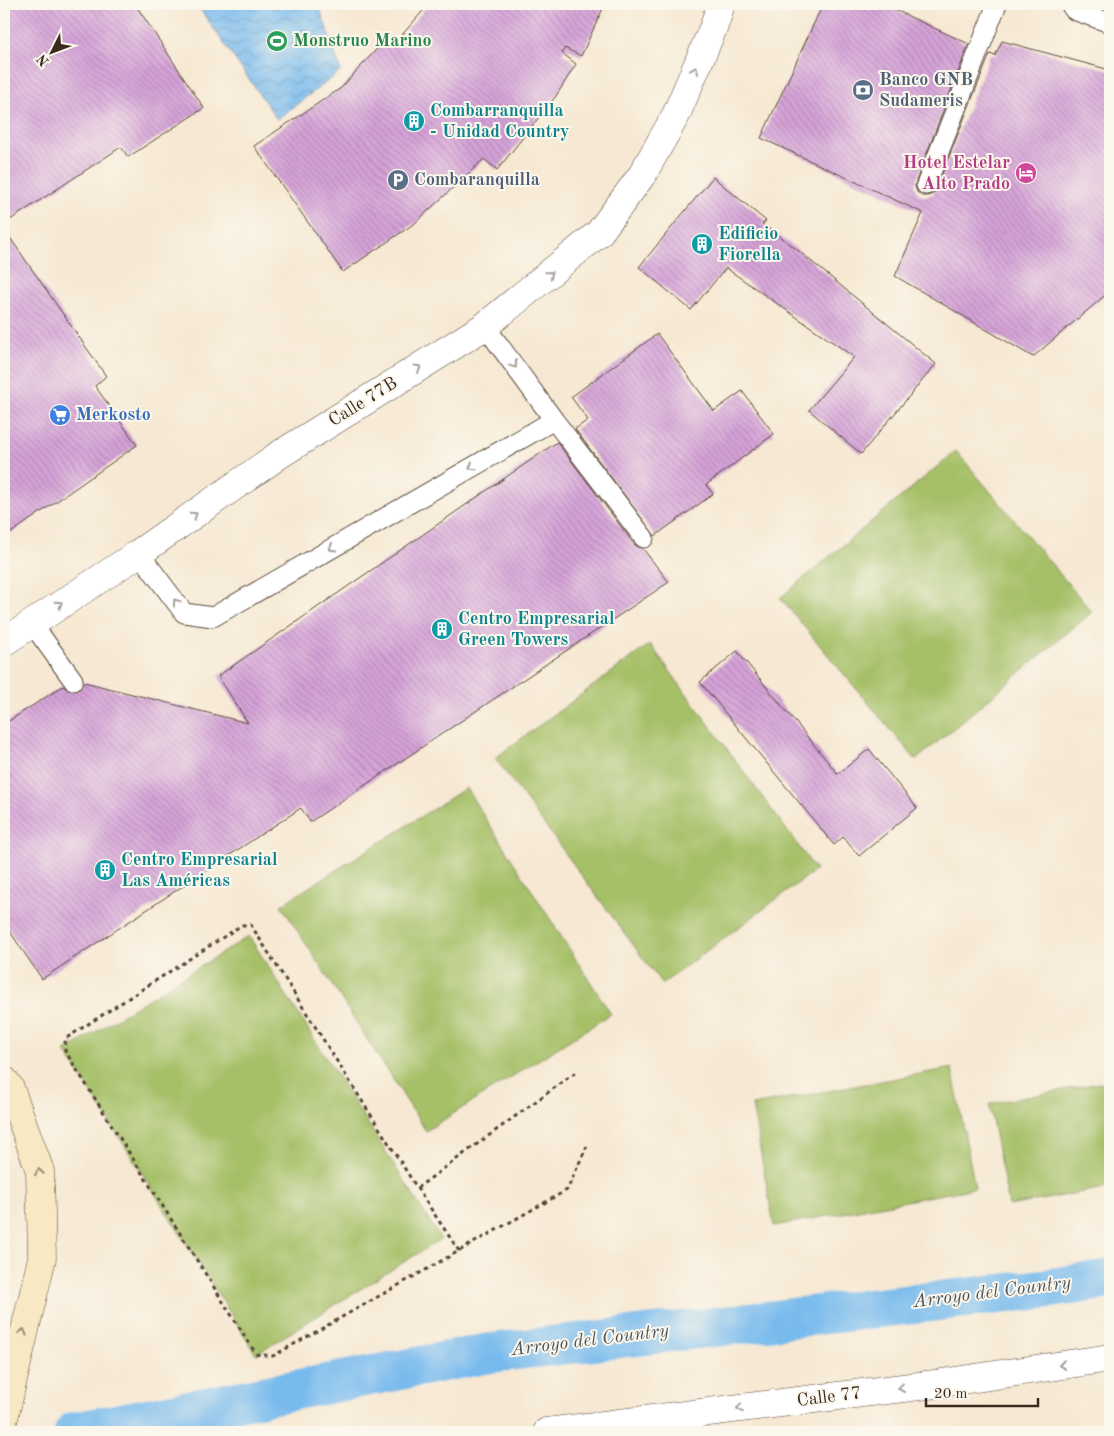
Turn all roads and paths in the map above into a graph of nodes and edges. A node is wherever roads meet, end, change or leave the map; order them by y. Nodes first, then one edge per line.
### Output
1 (721, 4) edge
2 (997, 4) edge
3 (1070, 4) edge
4 (1110, 23) edge
5 (926, 185) dead end
6 (485, 326) junction
7 (554, 420) junction
8 (644, 538) dead end
9 (138, 553) junction
10 (31, 622) junction
11 (4, 642) edge
12 (73, 680) dead end
13 (576, 1072) dead end
14 (4, 1080) edge
15 (587, 1146) dead end
16 (417, 1188) junction
17 (459, 1251) junction
18 (1110, 1358) edge
19 (6, 1407) edge
20 (548, 1432) edge

6 -> 1 street, Calle 77B
2 - 5 lane
3 - 4 lane
6 -> 7 lane
9 -> 6 street, Calle 77B
7 - 8 lane
7 -> 9 lane
10 -> 9 street, Calle 77B
10 - 11 street, Calle 77B
10 - 12 lane
13 - 16 path
19 -> 14 street
15 - 17 path
16 - 17 path
16 - 17 path
18 -> 20 street, Calle 77

